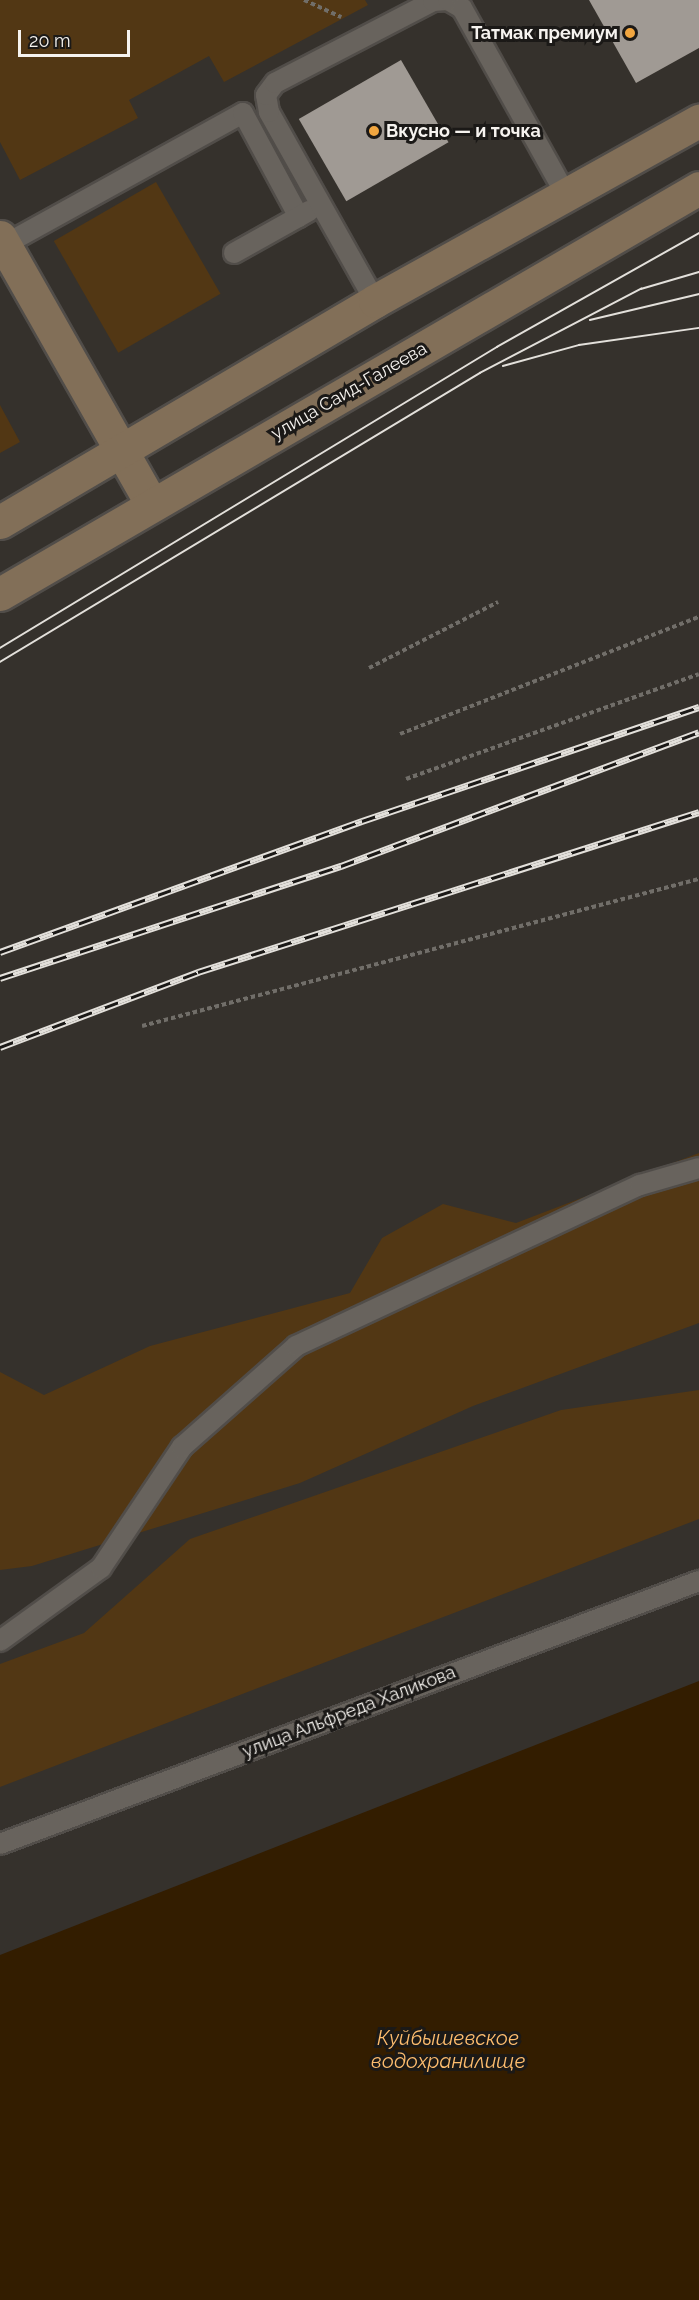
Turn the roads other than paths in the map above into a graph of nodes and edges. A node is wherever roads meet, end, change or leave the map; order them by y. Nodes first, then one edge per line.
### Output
1 (699, 121) edge
2 (699, 188) edge
3 (566, 195) junction
4 (322, 204) junction
5 (300, 217) junction
6 (2, 241) edge
7 (234, 253) dead end
8 (375, 301) junction
9 (121, 453) junction
10 (152, 505) junction
11 (0, 522) edge
12 (0, 594) edge
13 (699, 1168) edge
14 (699, 1581) edge
15 (0, 1641) edge
16 (0, 1844) edge

1 - 3 main road
2 - 10 main road, улица Саид-Галеева
3 - 4 lane
3 - 8 main road
4 - 5 lane
4 - 8 lane
5 - 6 lane
5 - 7 lane
6 - 9 main road
8 - 9 main road
9 - 10 main road
9 - 11 main road
10 - 12 main road, улица Саид-Галеева
13 - 15 lane
14 - 16 lane, улица Альфреда Халикова

